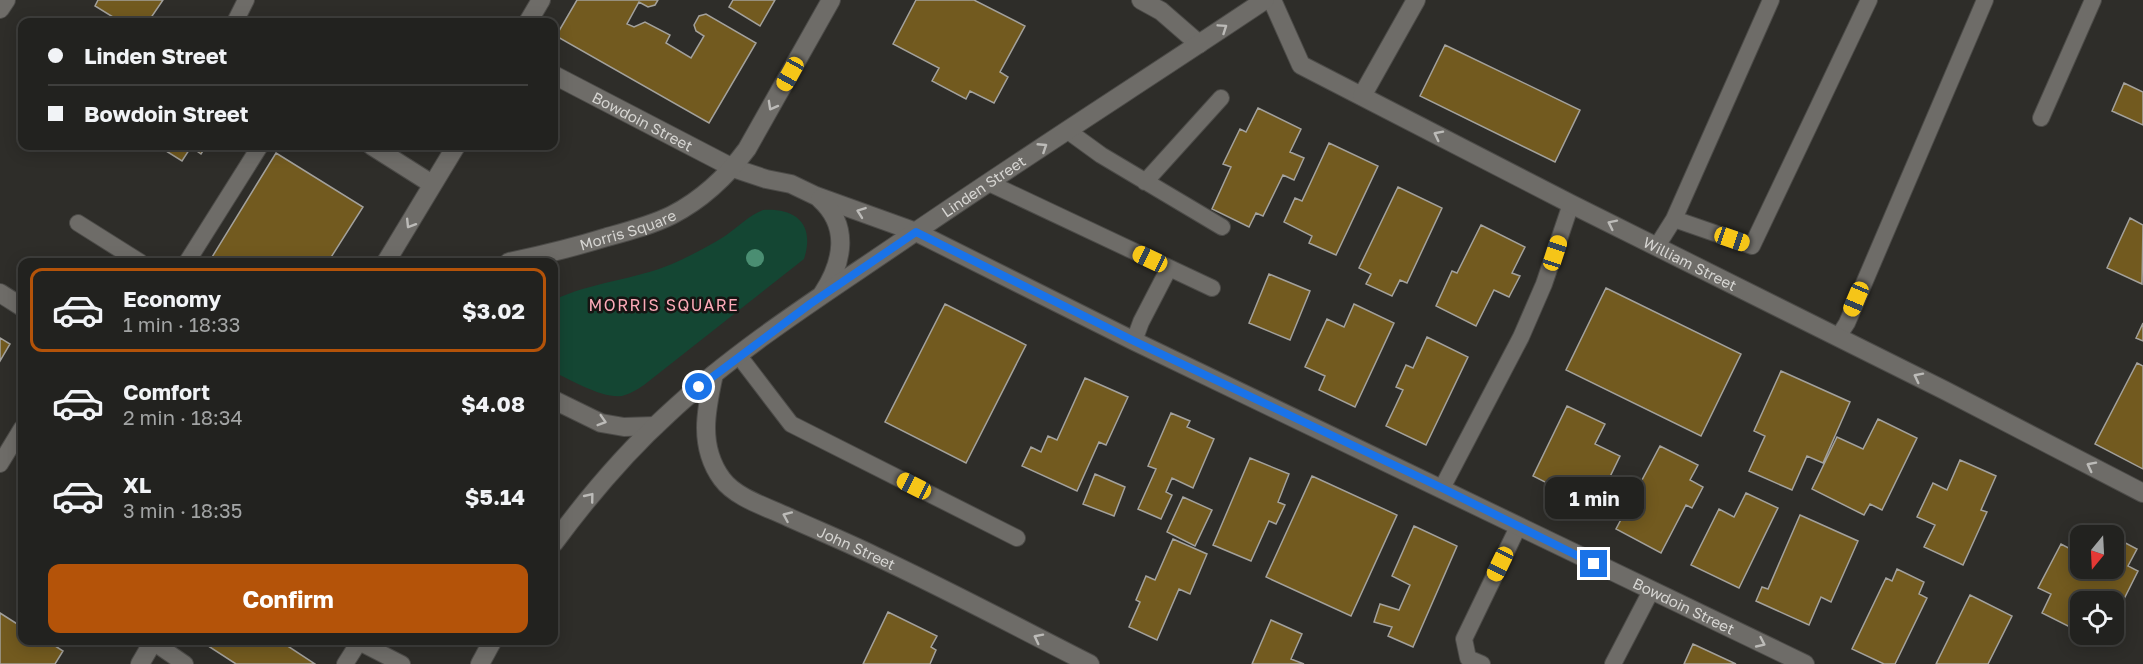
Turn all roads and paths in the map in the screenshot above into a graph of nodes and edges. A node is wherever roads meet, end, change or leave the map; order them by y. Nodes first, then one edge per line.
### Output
1 (6, 0) edge
2 (246, 0) edge
3 (541, 0) edge
4 (831, 0) edge
5 (1141, 0) edge
6 (1264, 0) edge
7 (1272, 0) edge
8 (1416, 0) edge
9 (1771, 0) edge
10 (1869, 0) edge
11 (1985, 0) edge
12 (2093, 0) edge
13 (0, 9) edge
14 (237, 18) edge
15 (530, 18) edge
16 (1199, 44) junction
17 (558, 77) edge
18 (1362, 96) junction
19 (1221, 98) dead end
20 (2041, 118) dead end
21 (1068, 130) junction
22 (257, 150) edge
23 (378, 150) edge
24 (453, 150) edge
25 (733, 168) junction
26 (766, 179) junction
27 (1145, 182) junction
28 (989, 183) junction
29 (432, 184) junction
30 (706, 193) junction
31 (816, 196) junction
32 (1571, 204) junction
33 (1674, 219) junction
34 (78, 223) dead end
35 (1222, 228) dead end
36 (916, 232) junction
37 (1658, 246) junction
38 (134, 258) edge
39 (190, 258) edge
40 (388, 258) edge
41 (543, 258) edge
42 (1169, 268) junction
43 (1212, 288) dead end
44 (0, 293) edge
45 (821, 297) junction
46 (18, 304) edge
47 (1838, 337) junction
48 (1134, 341) junction
49 (739, 356) junction
50 (714, 374) junction
51 (558, 402) edge
52 (655, 426) junction
53 (18, 435) edge
54 (0, 464) edge
55 (1442, 488) junction
56 (2143, 493) edge
57 (1518, 527) junction
58 (558, 538) edge
59 (1017, 538) dead end
60 (1651, 591) junction
61 (152, 645) edge
62 (159, 645) edge
63 (355, 645) edge
64 (365, 645) edge
65 (491, 645) edge
66 (140, 664) edge
67 (185, 664) edge
68 (345, 664) edge
69 (402, 664) edge
70 (480, 664) edge
71 (1090, 664) edge
72 (1482, 664) edge
73 (1613, 664) edge
74 (1805, 664) edge

1 - 13 street
2 - 14 lane
3 - 15 street
4 -> 25 street, Morris Square
5 - 16 street
16 -> 6 street, Linden Street
7 - 18 street, William Street
8 - 18 street
9 - 33 lane
10 - 33 lane
11 - 47 lane
12 - 20 lane
16 - 21 street, Linden Street
17 - 25 street, Bowdoin Street
32 -> 18 street, William Street
19 - 27 lane
21 - 27 lane
28 -> 21 street, Linden Street
22 - 39 lane
23 - 29 street
24 - 29 street
25 - 26 street, Bowdoin Street
25 - 30 street, Morris Square
26 - 30 street
26 - 31 street, Bowdoin Street
27 - 35 lane
28 - 36 street, Linden Street
28 - 42 lane
29 -> 40 street
30 - 41 street, Morris Square
36 -> 31 street, Bowdoin Street
31 - 45 street
37 -> 32 street, William Street
32 - 55 lane
33 - 37 lane
34 - 38 lane
36 - 45 street, Linden Street
36 - 48 street, Bowdoin Street
37 - 47 street, William Street
42 - 43 lane
42 - 48 lane
44 - 46 street
45 - 49 street, Linden Street
56 -> 47 street, William Street
48 - 55 street, Bowdoin Street
49 - 50 street, Linden Street
49 - 59 lane
50 - 52 street, Linden Street
71 -> 50 street, John Street
51 -> 52 street
58 -> 52 street, Linden Street
53 - 54 lane
55 - 57 street, Bowdoin Street
57 - 60 street, Bowdoin Street
57 - 72 lane
60 - 73 lane
60 -> 74 street, Bowdoin Street
61 - 66 street
62 - 67 lane
63 - 68 lane
64 - 69 lane
65 - 70 street

